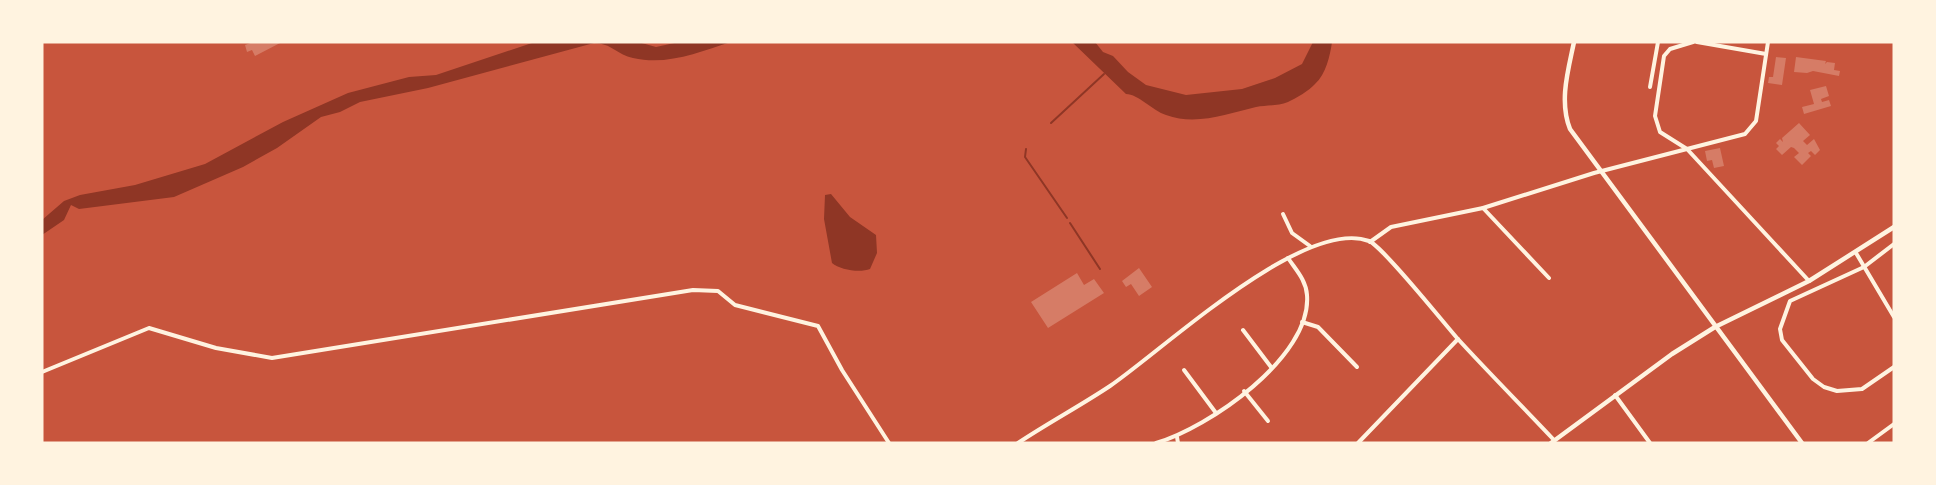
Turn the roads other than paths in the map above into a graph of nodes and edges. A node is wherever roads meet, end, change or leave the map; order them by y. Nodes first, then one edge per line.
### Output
1 (1574, 42) edge
2 (1658, 42) edge
3 (1695, 42) edge
4 (1768, 42) edge
5 (1766, 54) junction
6 (1650, 87) dead end
7 (1687, 149) junction
8 (1601, 172) junction
9 (1483, 208) junction
10 (1283, 214) dead end
11 (1894, 227) edge
12 (1370, 242) junction
13 (1894, 244) edge
14 (1310, 246) junction
15 (1856, 254) junction
16 (1288, 258) junction
17 (1864, 267) junction
18 (1549, 278) dead end
19 (1809, 281) junction
20 (1894, 317) edge
21 (1302, 322) junction
22 (1715, 327) junction
23 (1244, 330) dead end
24 (1458, 339) junction
25 (1894, 366) edge
26 (1357, 367) dead end
27 (1271, 368) junction
28 (1184, 370) dead end
29 (42, 372) edge
30 (1244, 392) junction
31 (1615, 395) junction
32 (1216, 413) junction
33 (1268, 422) dead end
34 (1894, 424) edge
35 (1177, 437) junction
36 (1552, 441) edge
37 (889, 443) edge
38 (1018, 443) edge
39 (1156, 443) edge
40 (1178, 443) edge
41 (1358, 443) edge
42 (1650, 443) edge
43 (1802, 443) edge
44 (1868, 443) edge

1 - 8 street
2 - 6 street
3 - 5 street
3 - 7 street
4 - 5 street
5 - 7 street
7 - 8 street
7 - 19 street
8 - 9 street
8 - 22 street
9 - 12 street
9 - 18 street
10 - 14 street
11 - 15 street
12 - 14 street
12 - 24 street
13 - 17 street
14 - 16 street
15 - 17 street
15 - 19 street
16 - 21 street
16 - 38 street
17 - 20 street
17 - 25 street
19 - 22 street
21 - 26 street
21 - 27 street
22 - 31 street
22 - 43 street
23 - 27 street
24 - 36 street
24 - 41 street
27 - 30 street
28 - 32 street
29 - 37 street
30 - 32 street
30 - 33 street
31 - 36 street
31 - 42 street
32 - 35 street
34 - 44 street
35 - 39 street
35 - 40 street

